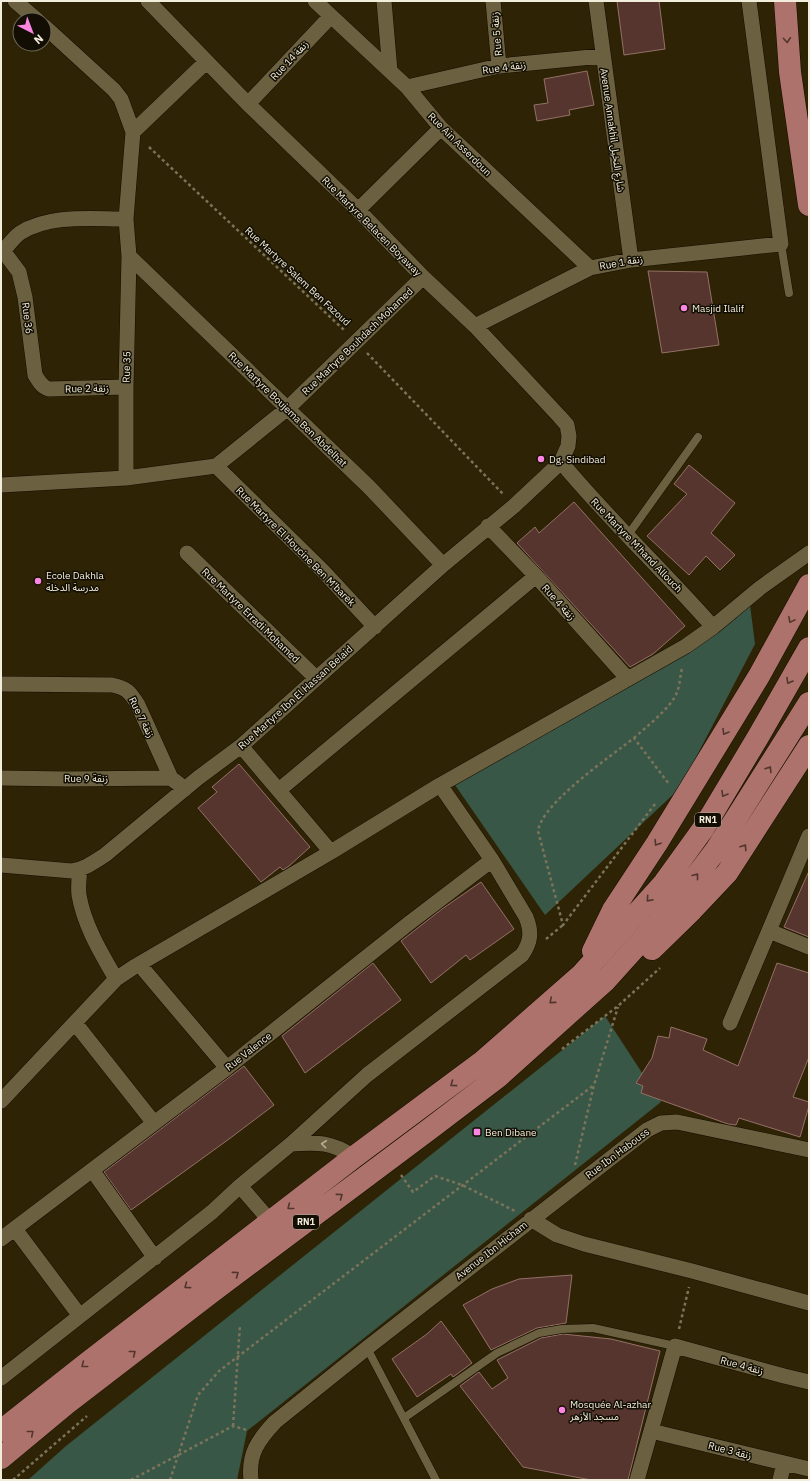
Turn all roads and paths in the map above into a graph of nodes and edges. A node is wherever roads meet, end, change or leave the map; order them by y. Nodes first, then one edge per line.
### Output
1 (16, 1) edge
2 (148, 1) edge
3 (315, 1) edge
4 (384, 1) edge
5 (486, 1) edge
6 (494, 1) edge
7 (596, 1) edge
8 (749, 1) edge
9 (785, 1) edge
10 (28, 12) edge
11 (331, 16) junction
12 (52, 33) edge
13 (602, 56) junction
14 (206, 62) junction
15 (499, 66) junction
16 (390, 71) junction
17 (408, 88) junction
18 (248, 104) junction
19 (441, 128) junction
20 (133, 132) junction
21 (809, 205) edge
22 (358, 210) junction
23 (126, 219) junction
24 (781, 244) junction
25 (2, 251) edge
26 (129, 256) junction
27 (631, 260) junction
28 (590, 268) junction
29 (423, 277) junction
30 (789, 293) dead end
31 (475, 326) junction
32 (357, 342) junction
33 (126, 387) junction
34 (49, 388) joint
35 (288, 408) junction
36 (698, 437) dead end
37 (562, 462) junction
38 (216, 466) junction
39 (126, 478) junction
40 (1, 485) edge
41 (514, 506) junction
42 (488, 526) junction
43 (628, 535) junction
44 (187, 552) dead end
45 (809, 553) edge
46 (443, 565) junction
47 (536, 576) junction
48 (809, 585) edge
49 (375, 627) junction
50 (713, 627) junction
51 (686, 646) junction
52 (809, 648) edge
53 (316, 678) junction
54 (628, 679) junction
55 (1, 684) edge
56 (809, 703) edge
57 (634, 738) junction
58 (241, 746) junction
59 (809, 746) edge
60 (1, 778) edge
61 (171, 778) junction
62 (674, 778) dead end
63 (670, 784) junction
64 (440, 785) junction
65 (186, 789) junction
66 (278, 790) junction
67 (665, 791) dead end
68 (656, 803) dead end
69 (809, 836) edge
70 (331, 852) junction
71 (492, 860) junction
72 (1, 865) edge
73 (80, 870) junction
74 (769, 931) junction
75 (809, 947) edge
76 (139, 964) junction
77 (581, 975) junction
78 (116, 979) junction
79 (606, 980) junction
80 (618, 1006) dead end
81 (75, 1023) junction
82 (730, 1023) dead end
83 (227, 1068) junction
84 (594, 1085) junction
85 (1, 1101) edge
86 (154, 1123) junction
87 (291, 1144) junction
88 (809, 1150) edge
89 (354, 1157) junction
90 (92, 1170) junction
91 (399, 1173) dead end
92 (462, 1185) junction
93 (240, 1186) junction
94 (569, 1190) junction
95 (531, 1219) junction
96 (271, 1222) junction
97 (14, 1229) junction
98 (1, 1239) edge
99 (155, 1258) junction
100 (692, 1271) junction
101 (809, 1303) edge
102 (80, 1316) junction
103 (240, 1325) dead end
104 (675, 1346) junction
105 (367, 1348) junction
106 (238, 1356) junction
107 (1, 1378) edge
108 (809, 1382) edge
109 (404, 1418) junction
110 (234, 1426) junction
111 (1, 1431) edge
112 (650, 1431) junction
113 (262, 1436) junction
114 (178, 1456) junction
115 (1, 1458) edge
116 (784, 1464) junction
117 (809, 1469) edge
118 (131, 1480) edge
119 (170, 1480) edge
120 (251, 1480) edge
121 (436, 1480) edge
122 (637, 1480) edge
123 (780, 1480) edge

1 - 10 street
2 - 14 street, Rue Martyre Belacen Boyaway
3 - 11 street, Rue Ain Asserdoun
4 - 16 street
5 - 6 street
6 - 15 street, Rue 5 زنقة
7 - 13 street, Avenue Annakhil شارع النخيل
8 - 24 street
9 -> 21 highway
11 - 16 street, Rue Ain Asserdoun
11 - 18 street, Rue 14 زنقة
12 - 20 street
13 - 15 street, Rue 4 زنقة
13 - 27 street, Avenue Annakhil شارع النخيل
14 - 18 street, Rue Martyre Belacen Boyaway
14 - 20 street
15 - 17 street, Rue 4 زنقة
16 - 17 street, Rue Ain Asserdoun
17 - 19 street, Rue Ain Asserdoun
18 - 22 street, Rue Martyre Belacen Boyaway
19 - 22 street
19 - 28 street, Rue Ain Asserdoun
20 - 23 street, Rue 35
20 - 32 path, Rue Martyre Salem Ben Fazoud
22 - 29 street, Rue Martyre Belacen Boyaway
23 - 25 street
23 - 26 street, Rue 35
24 - 27 street, Rue 1 زنقة
24 - 30 lane
25 - 34 street, Rue 36
26 - 33 street, Rue 35
26 - 35 street, Rue Martyre Boujema Ben Abdelhat
27 - 28 street, Rue 1 زنقة
28 - 31 street, Rue 1 زنقة
29 - 31 street, Rue Martyre Belacen Boyaway
29 - 32 street, Rue Martyre Bouhdach Mohamed
31 - 37 street, Rue Martyre Belacen Boyaway
32 - 35 street, Rue Martyre Bouhdach Mohamed
32 - 41 path, Rue Martyre Salem Ben Fazoud
33 - 34 street, Rue 2 زنقة
33 - 39 street, Rue 35
35 - 38 street, Rue Martyre Bouhdach Mohamed
35 - 46 street, Rue Martyre Boujema Ben Abdelhat
36 - 43 lane
37 - 41 street, Rue Martyre Ibn El Hassan Belaid
37 - 43 street, Rue Martyre M'hand Allouch
38 - 39 street
38 - 49 street, Rue Martyre El Houcine Ben M'barek
39 - 40 street
41 - 42 street, Rue Martyre Ibn El Hassan Belaid
42 - 46 street, Rue Martyre Ibn El Hassan Belaid
42 - 47 street, Rue 4 زنقة
43 - 50 street, Rue Martyre M'hand Allouch
44 - 53 street, Rue Martyre Erradi Mohamed
45 - 50 street
46 - 49 street, Rue Martyre Ibn El Hassan Belaid
47 - 54 street, Rue 4 زنقة
47 - 66 street
48 -> 77 highway
49 - 53 street, Rue Martyre Ibn El Hassan Belaid
50 - 51 street
51 - 54 street
51 - 57 path
52 -> 77 highway, RN1
53 - 58 street, Rue Martyre Ibn El Hassan Belaid
54 - 64 street
55 - 61 street, Rue 7 زنقة
79 -> 56 highway, RN1
57 - 63 path
57 - 68 path
58 - 65 street, Rue Martyre Ibn El Hassan Belaid
58 - 66 street
79 -> 59 highway
60 - 61 street, Rue 9 زنقة
61 - 65 street, Rue 7 زنقة
62 - 63 path
63 - 67 path
64 - 70 street
64 - 71 street
65 - 73 street, Rue Martyre Ibn El Hassan Belaid
66 - 70 street
69 - 74 street
70 - 76 street
71 - 83 street, Rue Valence
71 - 87 street
72 - 73 street, Rue Martyre Ibn El Hassan Belaid
73 - 78 street
74 - 75 street
74 - 82 street
76 - 78 street
76 - 83 street
77 -> 89 highway, RN1
78 - 81 street
115 -> 79 highway, RN1
80 - 84 path
81 - 85 street
81 - 86 street
83 - 86 street, Rue Valence
84 - 92 path
84 - 94 path
86 - 90 street, Rue Valence
89 -> 87 street
87 - 93 street
88 - 94 street, Rue Ibn Habouss
89 -> 96 highway, RN1
90 - 97 street, Rue Valence
90 - 99 street
91 - 92 path
92 - 95 path
92 - 106 path
93 - 96 street
93 - 99 street
94 - 95 street, Rue Ibn Habouss
95 - 100 street, Avenue Ibn Hicham
95 - 105 street, Avenue Ibn Hicham
96 -> 111 highway, RN1
97 - 98 street, Rue Valence
97 - 102 street
99 - 102 street
100 - 101 street, Avenue Ibn Hicham
100 - 104 path
102 - 107 street
103 - 106 path
104 - 108 street, Rue 4 زنقة
104 - 109 lane
104 - 112 street
105 - 109 lane
105 - 113 street, Avenue Ibn Hicham
106 - 110 path
106 - 114 path
109 - 121 lane
110 - 113 path
110 - 114 path
112 - 116 street, Rue 3 زنقة
112 - 122 street
113 - 120 street, Avenue Ibn Hicham
114 - 118 path
114 - 119 path
116 - 117 street, Rue 3 زنقة
116 - 123 street

